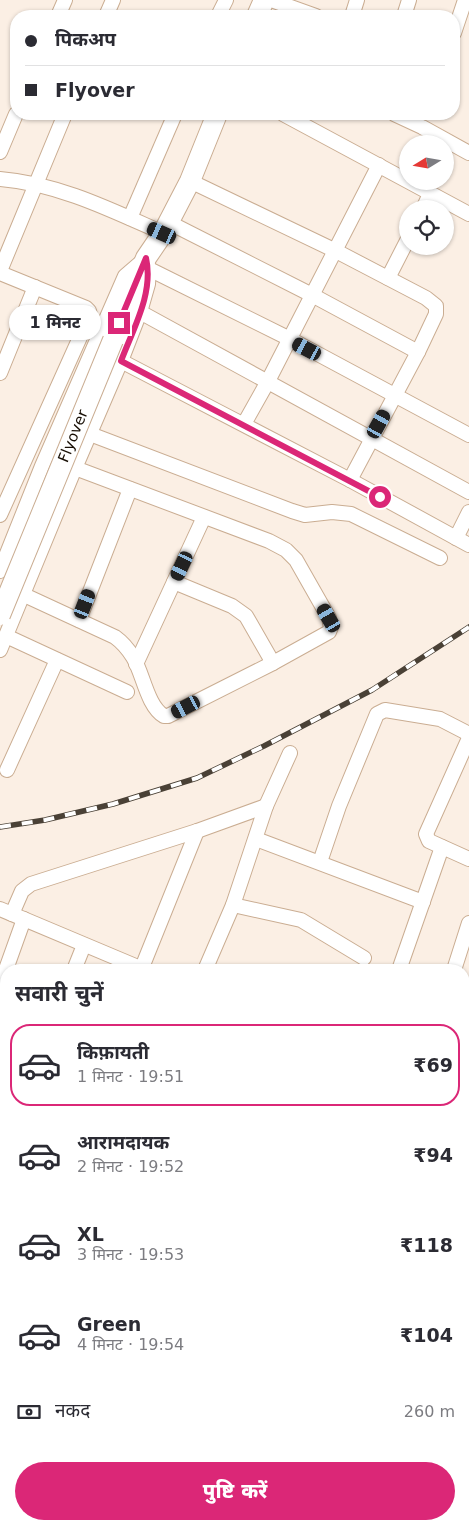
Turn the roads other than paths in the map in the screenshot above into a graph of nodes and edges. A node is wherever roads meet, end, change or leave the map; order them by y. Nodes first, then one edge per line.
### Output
1 (271, 0) edge
2 (465, 0) edge
3 (299, 10) edge
4 (460, 15) edge
5 (13, 120) edge
6 (62, 120) edge
7 (173, 120) edge
8 (215, 120) edge
9 (294, 120) edge
10 (424, 120) edge
11 (0, 152) edge
12 (469, 153) edge
13 (379, 165) junction
14 (0, 180) edge
15 (190, 181) junction
16 (35, 183) junction
17 (430, 194) junction
18 (427, 200) edge
19 (469, 214) edge
20 (130, 218) junction
21 (165, 227) junction
22 (336, 251) junction
23 (400, 255) edge
24 (147, 263) junction
25 (0, 272) edge
26 (388, 278) junction
27 (35, 287) junction
28 (312, 295) junction
29 (140, 312) junction
30 (290, 339) junction
31 (418, 352) junction
32 (121, 361) junction
33 (0, 373) edge
34 (268, 383) junction
35 (395, 396) junction
36 (244, 424) junction
37 (90, 434) junction
38 (469, 434) edge
39 (371, 438) junction
40 (75, 468) junction
41 (350, 480) junction
42 (130, 489) junction
43 (469, 492) edge
44 (469, 512) edge
45 (0, 515) edge
46 (204, 517) junction
47 (456, 538) junction
48 (469, 545) edge
49 (440, 558) dead end
50 (0, 571) edge
51 (174, 582) junction
52 (22, 594) junction
53 (0, 595) edge
54 (0, 615) edge
55 (79, 620) junction
56 (6, 636) junction
57 (0, 650) edge
58 (57, 660) junction
59 (273, 663) junction
60 (136, 664) junction
61 (127, 692) dead end
62 (469, 734) edge
63 (469, 738) edge
64 (290, 753) dead end
65 (7, 770) dead end
66 (266, 806) junction
67 (197, 831) junction
68 (256, 839) junction
69 (442, 847) junction
70 (469, 859) edge
71 (320, 862) junction
72 (423, 902) junction
73 (233, 905) junction
74 (12, 914) edge
75 (469, 923) edge
76 (84, 945) junction
77 (364, 958) dead end
78 (4, 964) edge
79 (76, 964) edge
80 (128, 964) edge
81 (144, 964) edge
82 (208, 964) edge
83 (401, 964) edge
84 (456, 964) edge

1 - 3 street
2 - 4 street
5 - 11 street
6 - 16 street
7 - 20 street
8 - 15 main road, Flyover
9 - 13 street
10 - 12 street
13 - 17 street
13 - 22 street
14 - 16 street
15 - 21 main road, Flyover
15 - 22 street
16 - 20 street
16 - 25 street
17 - 18 street
17 - 19 street
20 - 21 street
21 - 24 main road, Flyover
21 - 28 street
22 - 26 street
22 - 28 street
23 - 26 street
24 - 29 street
24 - 30 street
24 - 50 street
24 - 54 main road, Flyover, bridge
25 - 27 street
26 - 31 street
27 - 33 street
27 - 45 street
28 - 30 street
28 - 31 street
29 - 32 street
29 - 34 street
30 - 34 street
30 - 35 street
31 - 35 street
32 - 36 street
32 - 37 street
34 - 36 street
34 - 39 street
35 - 38 street
35 - 39 street
36 - 41 street
37 - 40 street
37 - 49 street
39 - 41 street
39 - 43 street
40 - 42 street
40 - 52 street
41 - 47 street
42 - 46 street
42 - 55 street
44 - 47 street
46 - 51 street
46 - 59 street
47 - 48 street
51 - 59 street
51 - 60 street
52 - 53 street
52 - 55 street
52 - 56 street
55 - 60 street
56 - 57 street
56 - 58 street
58 - 61 street
58 - 65 street
59 - 60 street
62 - 71 street
63 - 69 street
64 - 66 street
66 - 67 street
66 - 68 street
67 - 74 street
67 - 81 street
68 - 71 street
68 - 73 street
69 - 70 street
69 - 72 street
71 - 72 street
72 - 83 street
73 - 77 street
73 - 82 street
74 - 76 street
74 - 78 street
75 - 84 street
76 - 79 street
76 - 80 street

